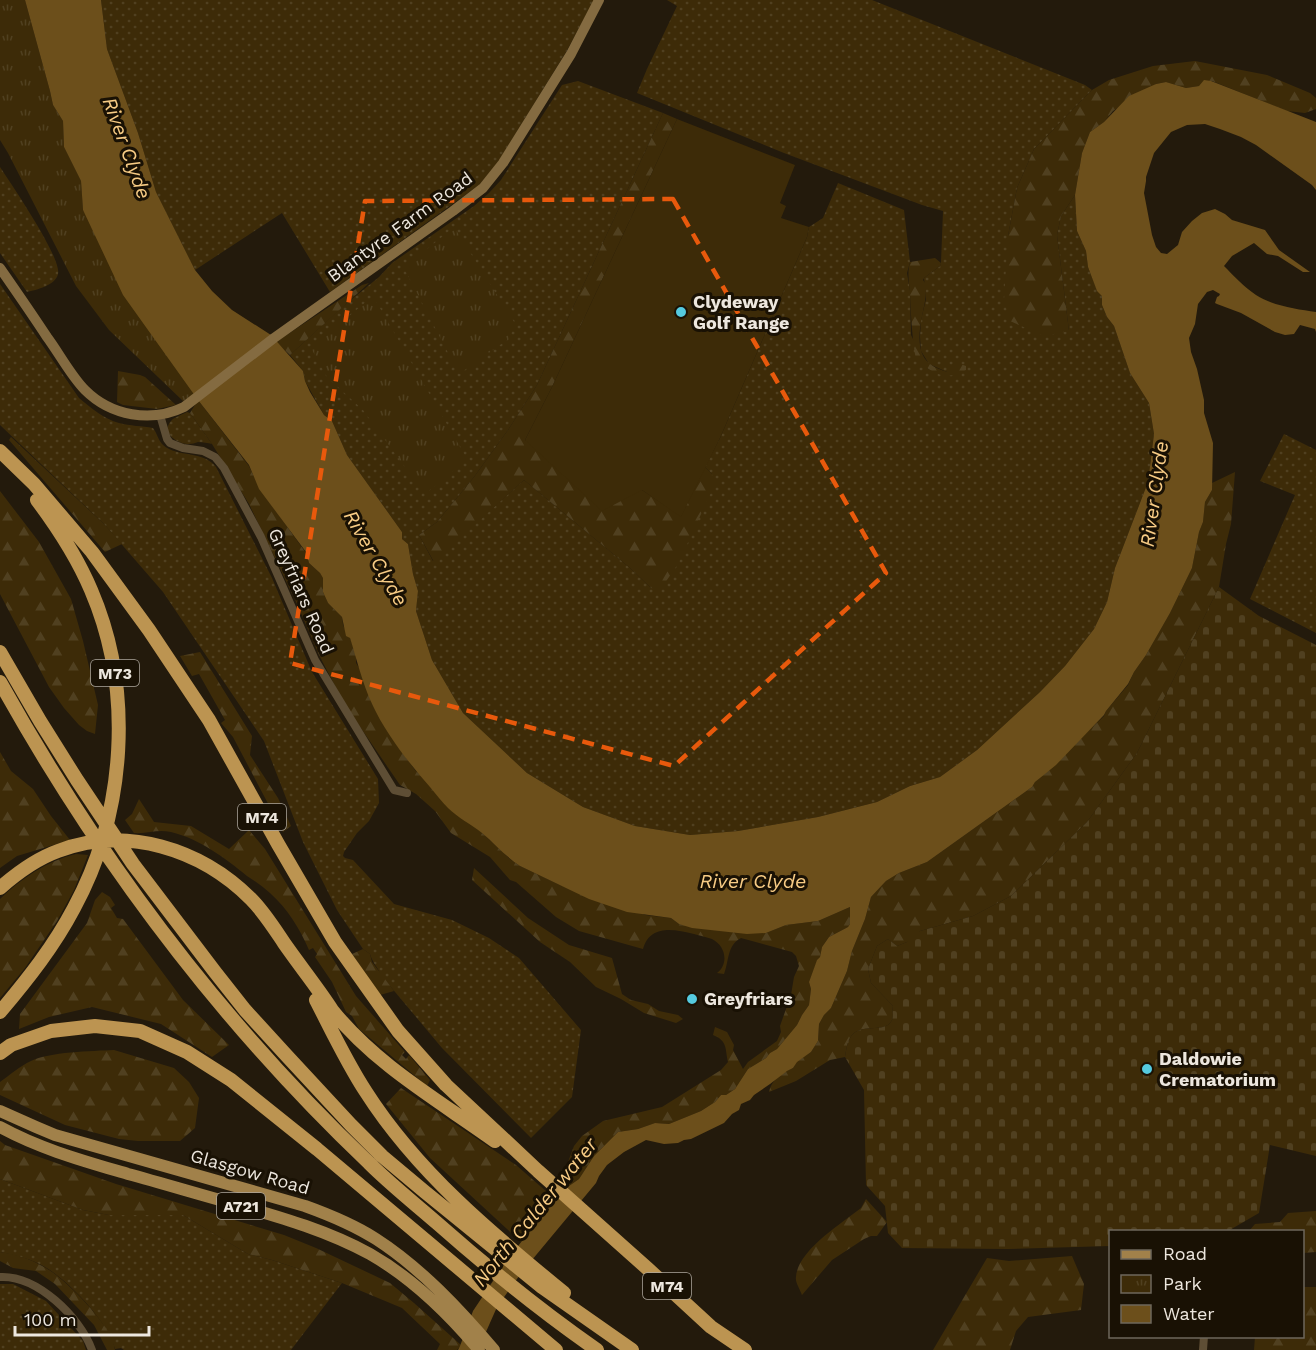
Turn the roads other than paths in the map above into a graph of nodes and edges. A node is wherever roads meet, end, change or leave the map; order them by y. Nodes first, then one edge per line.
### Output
1 (599, 0) edge
2 (0, 268) edge
3 (160, 415) junction
4 (0, 451) edge
5 (0, 458) edge
6 (0, 652) edge
7 (0, 682) edge
8 (407, 794) dead end
9 (0, 888) edge
10 (284, 943) junction
11 (0, 1012) edge
12 (0, 1053) edge
13 (0, 1111) edge
14 (0, 1127) edge
15 (538, 1171) junction
16 (510, 1256) junction
17 (0, 1277) edge
18 (462, 1321) junction
19 (488, 1348) edge
20 (554, 1348) edge
21 (92, 1350) edge
22 (597, 1350) edge
23 (633, 1350) edge
24 (745, 1350) edge

1 - 3 main road, Blantyre Farm Road
2 - 3 main road
3 - 8 street, Greyfriars Road
4 - 15 highway, M74
5 - 11 highway, M73
6 - 16 highway, M74
7 - 22 highway
9 - 10 highway, M74
10 - 15 highway, M74
10 - 16 highway, M74
12 - 20 highway
13 - 18 main road, Glasgow Road / A721
14 - 18 main road, Glasgow Road / A721
15 - 24 highway, M74
16 - 23 highway, M74
17 - 21 street
18 - 19 main road, A721

